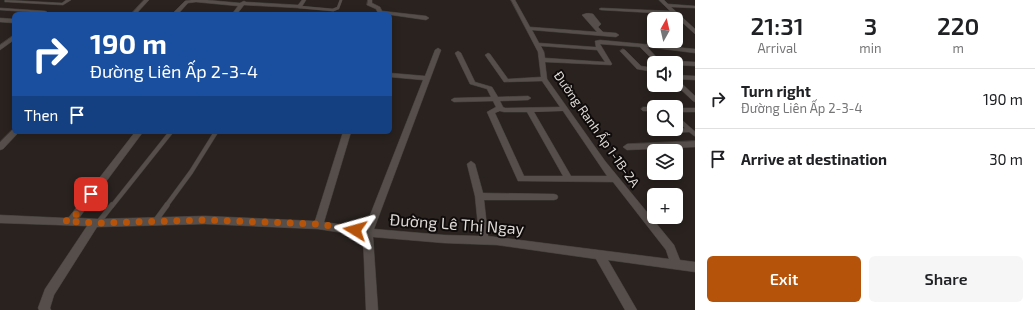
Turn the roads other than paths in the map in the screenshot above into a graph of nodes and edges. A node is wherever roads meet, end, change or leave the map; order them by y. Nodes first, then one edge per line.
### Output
1 (68, 0) edge
2 (147, 0) edge
3 (194, 0) edge
4 (304, 0) edge
5 (341, 0) edge
6 (370, 0) edge
7 (513, 0) edge
8 (661, 0) edge
9 (689, 0) edge
10 (8, 1) edge
11 (243, 3) edge
12 (666, 5) junction
13 (0, 6) edge
14 (695, 6) edge
15 (299, 7) junction
16 (0, 9) edge
17 (601, 9) dead end
18 (45, 12) dead end
19 (135, 12) edge
20 (177, 12) edge
21 (236, 12) edge
22 (380, 12) edge
23 (657, 12) edge
24 (675, 12) edge
25 (392, 14) edge
26 (426, 18) dead end
27 (0, 20) edge
28 (683, 20) edge
29 (12, 21) edge
30 (596, 26) dead end
31 (528, 28) junction
32 (695, 32) edge
33 (602, 34) junction
34 (616, 36) dead end
35 (12, 39) edge
36 (536, 44) junction
37 (642, 45) junction
38 (0, 48) edge
39 (599, 48) junction
40 (438, 50) dead end
41 (623, 51) dead end
42 (695, 51) edge
43 (458, 53) dead end
44 (488, 55) dead end
45 (652, 56) edge
46 (542, 60) junction
47 (683, 64) edge
48 (695, 64) edge
49 (647, 69) edge
50 (392, 75) edge
51 (683, 77) edge
52 (428, 78) junction
53 (695, 78) edge
54 (544, 80) junction
55 (683, 88) edge
56 (528, 98) dead end
57 (495, 99) junction
58 (454, 100) dead end
59 (695, 100) edge
60 (500, 108) junction
61 (565, 109) junction
62 (529, 110) junction
63 (683, 110) edge
64 (695, 110) edge
65 (683, 124) edge
66 (683, 130) edge
67 (690, 130) junction
68 (13, 134) edge
69 (137, 134) edge
70 (169, 134) edge
71 (215, 134) edge
72 (346, 134) edge
73 (695, 134) edge
74 (695, 144) edge
75 (627, 146) dead end
76 (0, 147) edge
77 (471, 164) dead end
78 (569, 179) junction
79 (615, 179) junction
80 (479, 196) junction
81 (554, 197) dead end
82 (0, 219) edge
83 (65, 221) junction
84 (156, 221) junction
85 (96, 223) junction
86 (318, 224) junction
87 (368, 232) junction
88 (484, 241) junction
89 (599, 254) junction
90 (676, 264) junction
91 (695, 267) edge
92 (43, 309) edge
93 (372, 310) edge
94 (631, 310) edge

1 - 10 street
2 - 19 street
3 - 11 street
3 - 20 street
4 - 15 street
5 - 15 lane
6 - 22 street
7 - 31 street, Đường Ranh Ấp 1-1B-2A
8 - 12 street
9 - 14 street
10 - 13 street
11 - 15 street
11 - 21 street
12 - 14 street
12 - 24 street
16 - 18 street
17 - 23 street
25 - 26 street
27 - 29 street
28 - 32 street
30 - 33 street
31 - 33 street
31 - 36 street, Đường Ranh Ấp 1-1B-2A
33 - 34 street
35 - 38 street
36 - 39 street
36 - 46 street, Đường Ranh Ấp 1-1B-2A
37 - 39 street
37 - 42 street
37 - 45 street
39 - 46 street
40 - 52 street
41 - 49 street
43 - 57 street
44 - 54 street
46 - 54 street, Đường Ranh Ấp 1-1B-2A
47 - 48 street
50 - 52 street
51 - 53 street
52 - 87 street
54 - 61 street, Đường Ranh Ấp 1-1B-2A
55 - 59 street
56 - 57 street
57 - 58 street
57 - 60 street
60 - 62 street
60 - 78 street
61 - 62 street
61 - 79 street, Đường Ranh Ấp 1-1B-2A
62 - 78 street
63 - 64 street
65 - 67 lane
66 - 67 lane
67 - 73 lane
68 - 76 street
69 - 83 street
70 - 85 lane
71 - 84 lane
72 - 86 street
74 - 75 street
77 - 80 street
78 - 79 street
79 - 90 street, Đường Ranh Ấp 1-1B-2A
80 - 81 street
80 - 88 street
82 - 83 street, Đường Lê Thị Ngay
83 - 85 street, Đường Lê Thị Ngay
84 - 85 street, Đường Lê Thị Ngay
84 - 86 street, Đường Lê Thị Ngay
85 - 92 street
86 - 87 street, Đường Lê Thị Ngay
87 - 88 street, Đường Lê Thị Ngay
87 - 93 street
88 - 89 street, Đường Lê Thị Ngay
89 - 90 street, Đường Lê Thị Ngay
89 - 94 street
90 - 91 street, Đường Lê Thị Ngay

